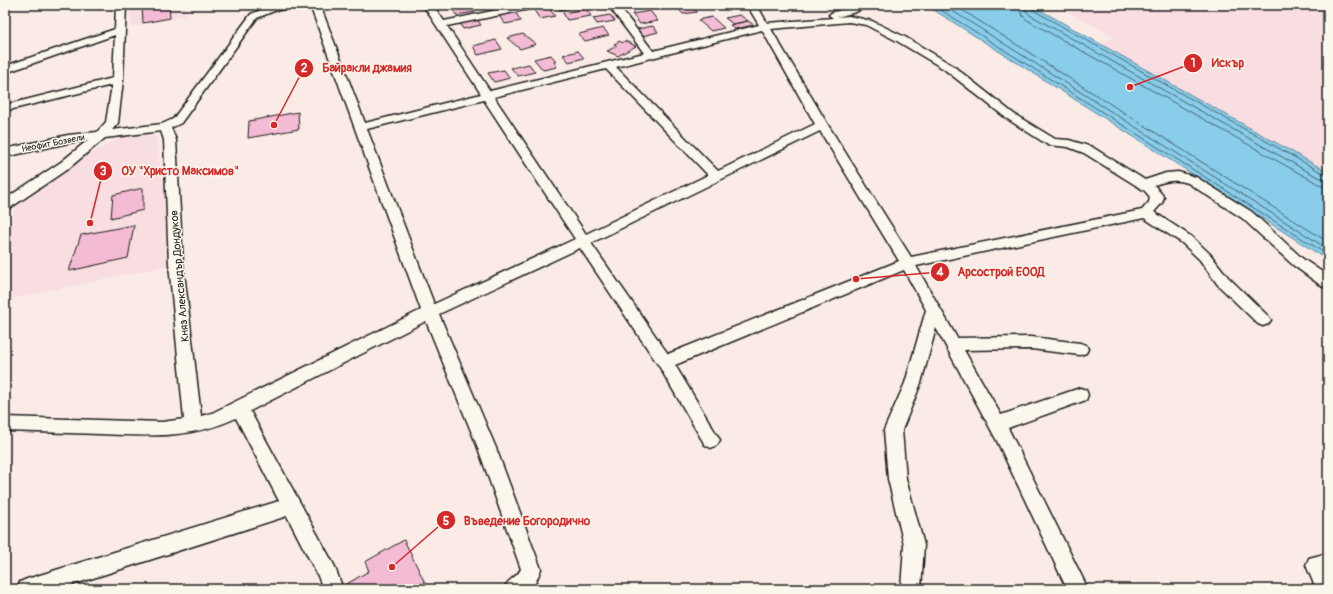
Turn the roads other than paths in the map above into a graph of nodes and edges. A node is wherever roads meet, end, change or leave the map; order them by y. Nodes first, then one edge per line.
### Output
1 (121, 5) edge
2 (291, 5) edge
3 (314, 5) edge
4 (428, 5) edge
5 (534, 5) edge
6 (613, 5) edge
7 (752, 5) edge
8 (864, 5) edge
9 (810, 21) junction
10 (440, 25) junction
11 (766, 26) junction
12 (121, 30) junction
13 (651, 55) junction
14 (609, 66) junction
15 (5, 70) edge
16 (118, 80) junction
17 (486, 96) junction
18 (5, 108) edge
19 (822, 125) junction
20 (361, 127) junction
21 (165, 128) junction
22 (101, 135) junction
23 (5, 153) edge
24 (716, 176) junction
25 (1145, 184) junction
26 (5, 205) edge
27 (1146, 213) junction
28 (583, 241) junction
29 (907, 263) junction
30 (1328, 283) edge
31 (933, 311) junction
32 (430, 312) junction
33 (1263, 320) dead end
34 (952, 344) junction
35 (1080, 349) dead end
36 (666, 362) junction
37 (1080, 395) dead end
38 (240, 409) junction
39 (5, 424) edge
40 (996, 424) junction
41 (193, 425) junction
42 (711, 440) dead end
43 (291, 506) junction
44 (1328, 563) edge
45 (27, 589) edge
46 (332, 589) edge
47 (514, 589) edge
48 (911, 589) edge
49 (1078, 589) edge
50 (1326, 589) edge

1 - 12 street
2 - 21 street
3 - 20 street
4 - 10 street
5 - 10 street
6 - 13 street
7 - 11 street
8 - 9 street
9 - 11 street
9 - 25 street
10 - 17 street
11 - 13 street
11 - 19 street
12 - 15 street
12 - 16 street
13 - 14 street
14 - 17 street
14 - 24 street
16 - 18 street
16 - 22 street
17 - 20 street
17 - 28 street
19 - 24 street
19 - 29 street
20 - 32 street
21 - 22 street, Неофит Бозвели
21 - 41 street, Княз Александър Дондуков
22 - 23 street, Неофит Бозвели
22 - 26 street
24 - 28 street
25 - 27 street
25 - 30 street
27 - 29 street
27 - 33 street
28 - 32 street
28 - 36 street
29 - 31 street
29 - 36 street
31 - 34 street
31 - 48 street
32 - 38 street
32 - 47 street
34 - 35 street
34 - 40 street
36 - 42 street
37 - 40 street
38 - 41 street
38 - 43 street
39 - 41 street
40 - 49 street
43 - 45 street
43 - 46 street
44 - 50 street

